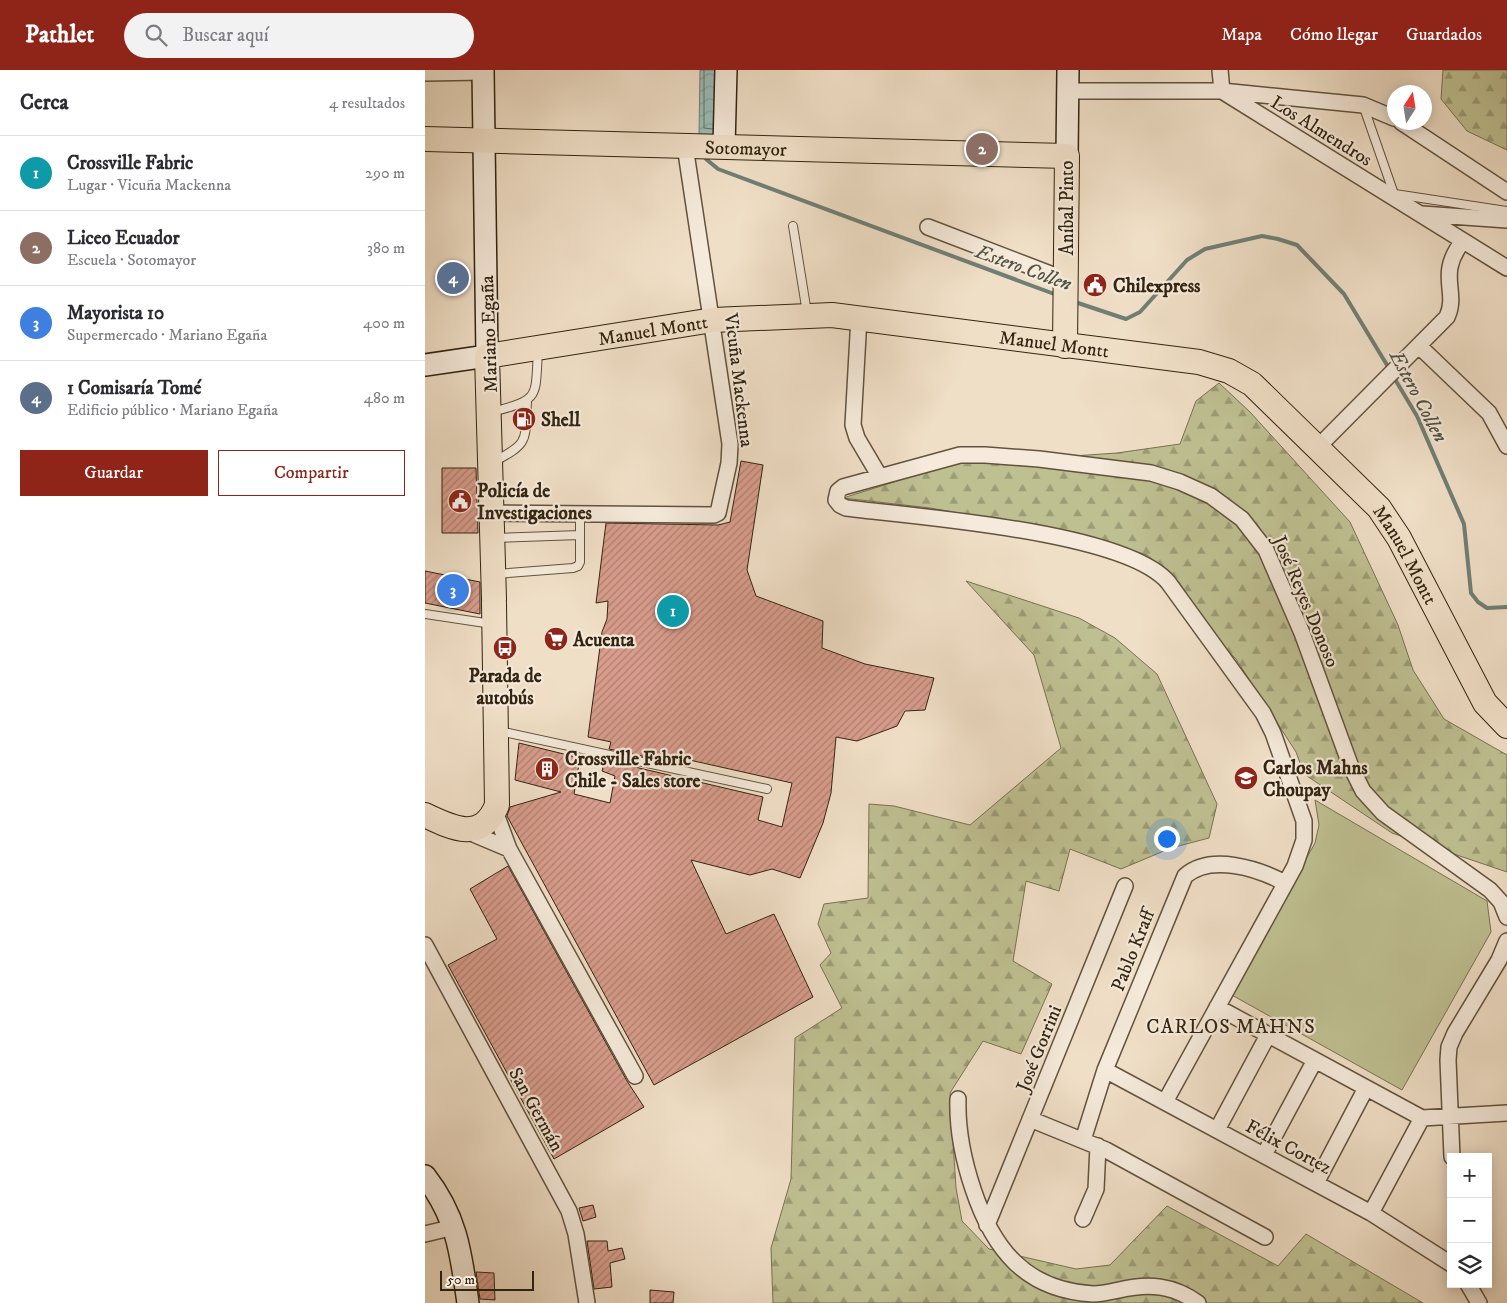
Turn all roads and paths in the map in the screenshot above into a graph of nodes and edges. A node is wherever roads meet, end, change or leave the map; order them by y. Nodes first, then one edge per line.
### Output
1 (726, 70) edge
2 (1220, 70) edge
3 (483, 71) edge
4 (425, 73) edge
5 (1067, 80) edge
6 (1222, 91) junction
7 (1363, 106) junction
8 (1387, 115) edge
9 (1413, 130) edge
10 (425, 139) edge
11 (484, 140) junction
12 (706, 146) junction
13 (1067, 156) junction
14 (1507, 192) edge
15 (1389, 193) junction
16 (1507, 211) edge
17 (1420, 214) junction
18 (1507, 220) edge
19 (793, 226) dead end
20 (928, 226) dead end
21 (1463, 241) junction
22 (1507, 268) edge
23 (1066, 282) junction
24 (808, 316) junction
25 (859, 318) junction
26 (713, 320) junction
27 (1065, 346) junction
28 (1419, 346) junction
29 (538, 348) junction
30 (487, 356) junction
31 (425, 365) edge
32 (527, 401) junction
33 (490, 413) junction
34 (1507, 446) edge
35 (1319, 447) junction
36 (491, 463) junction
37 (880, 477) junction
38 (492, 512) junction
39 (580, 514) junction
40 (580, 535) junction
41 (493, 538) junction
42 (494, 574) junction
43 (495, 609) junction
44 (425, 614) edge
45 (1507, 726) edge
46 (497, 731) junction
47 (767, 789) dead end
48 (425, 814) edge
49 (479, 823) junction
50 (509, 849) junction
51 (1285, 883) junction
52 (1125, 886) dead end
53 (1507, 917) edge
54 (1507, 941) edge
55 (425, 945) edge
56 (1217, 1007) junction
57 (1268, 1035) junction
58 (1315, 1060) junction
59 (1105, 1070) junction
60 (635, 1076) dead end
61 (1367, 1088) junction
62 (958, 1099) dead end
63 (1165, 1102) junction
64 (1507, 1113) edge
65 (1450, 1116) junction
66 (1423, 1118) junction
67 (1030, 1119) junction
68 (1217, 1130) junction
69 (1083, 1140) junction
70 (1098, 1146) junction
71 (1452, 1153) edge
72 (1263, 1155) junction
73 (425, 1176) edge
74 (1316, 1183) junction
75 (1371, 1212) junction
76 (1083, 1219) dead end
77 (987, 1225) junction
78 (454, 1227) junction
79 (425, 1234) edge
80 (1265, 1237) dead end
81 (1447, 1261) edge
82 (1470, 1288) edge
83 (468, 1303) edge
84 (587, 1303) edge
85 (1199, 1303) edge
86 (1479, 1303) edge

1 - 12 main road
2 - 6 street
3 - 4 street
3 - 11 main road, Mariano Egaña
5 - 6 street
5 - 13 main road, Aníbal Pinto
6 - 7 street
6 - 15 street, Los Almendros
7 - 8 street
7 - 15 lane
9 - 14 street
10 - 11 main road, Sotomayor
11 - 12 main road, Sotomayor
11 - 30 main road, Mariano Egaña
12 - 13 main road, Sotomayor
12 - 26 street, Vicuña Mackenna
13 - 23 main road, Aníbal Pinto
15 - 16 lane
15 - 17 street, Los Almendros
17 - 18 street
17 - 21 street, Los Almendros
19 - 24 lane
20 - 23 street
21 - 22 street, Los Almendros
21 - 28 street
23 - 27 main road, Aníbal Pinto
24 - 25 main road, Manuel Montt
24 - 26 main road, Manuel Montt
25 - 27 main road, Manuel Montt
25 - 37 street
26 - 29 main road, Manuel Montt
26 - 39 street, Vicuña Mackenna
27 - 35 main road, Manuel Montt
28 - 34 street
28 - 35 street
29 - 30 main road, Manuel Montt
29 - 32 lane
30 - 31 main road, Manuel Montt
30 - 33 main road, Mariano Egaña
32 - 33 lane
32 - 36 lane
33 - 36 main road, Mariano Egaña
35 - 45 main road, Manuel Montt
36 - 38 main road, Mariano Egaña
37 - 51 street, José Reyes Donoso
37 - 53 street, José Reyes Donoso
38 - 39 street, Vicuña Mackenna
38 - 41 main road, Mariano Egaña
39 - 40 lane
40 - 41 lane
40 - 42 lane
41 - 42 main road, Mariano Egaña
42 - 43 main road, Mariano Egaña
43 - 44 lane
43 - 46 main road, Mariano Egaña
46 - 47 lane
46 - 49 main road, Mariano Egaña
48 - 49 main road
49 - 50 street
49 - 50 street
50 - 60 street
51 - 56 street
51 - 59 street, Pablo Kraff
52 - 67 street, José Gorrini
54 - 65 street
55 - 84 street, San Germán
56 - 57 street
56 - 63 street
57 - 58 street
57 - 68 street
58 - 61 street
58 - 72 street
59 - 63 street, Félix Cortez
59 - 69 street, Pablo Kraff
61 - 66 street
61 - 74 street
62 - 77 street
63 - 68 street, Félix Cortez
64 - 65 street
65 - 66 street
65 - 71 street
66 - 75 street
67 - 69 street
67 - 77 street, José Gorrini
68 - 72 street, Félix Cortez
69 - 70 street
70 - 76 street
70 - 80 street
72 - 74 street, Félix Cortez
73 - 78 main road
74 - 75 street, Félix Cortez
75 - 81 street, Félix Cortez
77 - 85 street
78 - 79 street
78 - 83 main road
82 - 86 street

